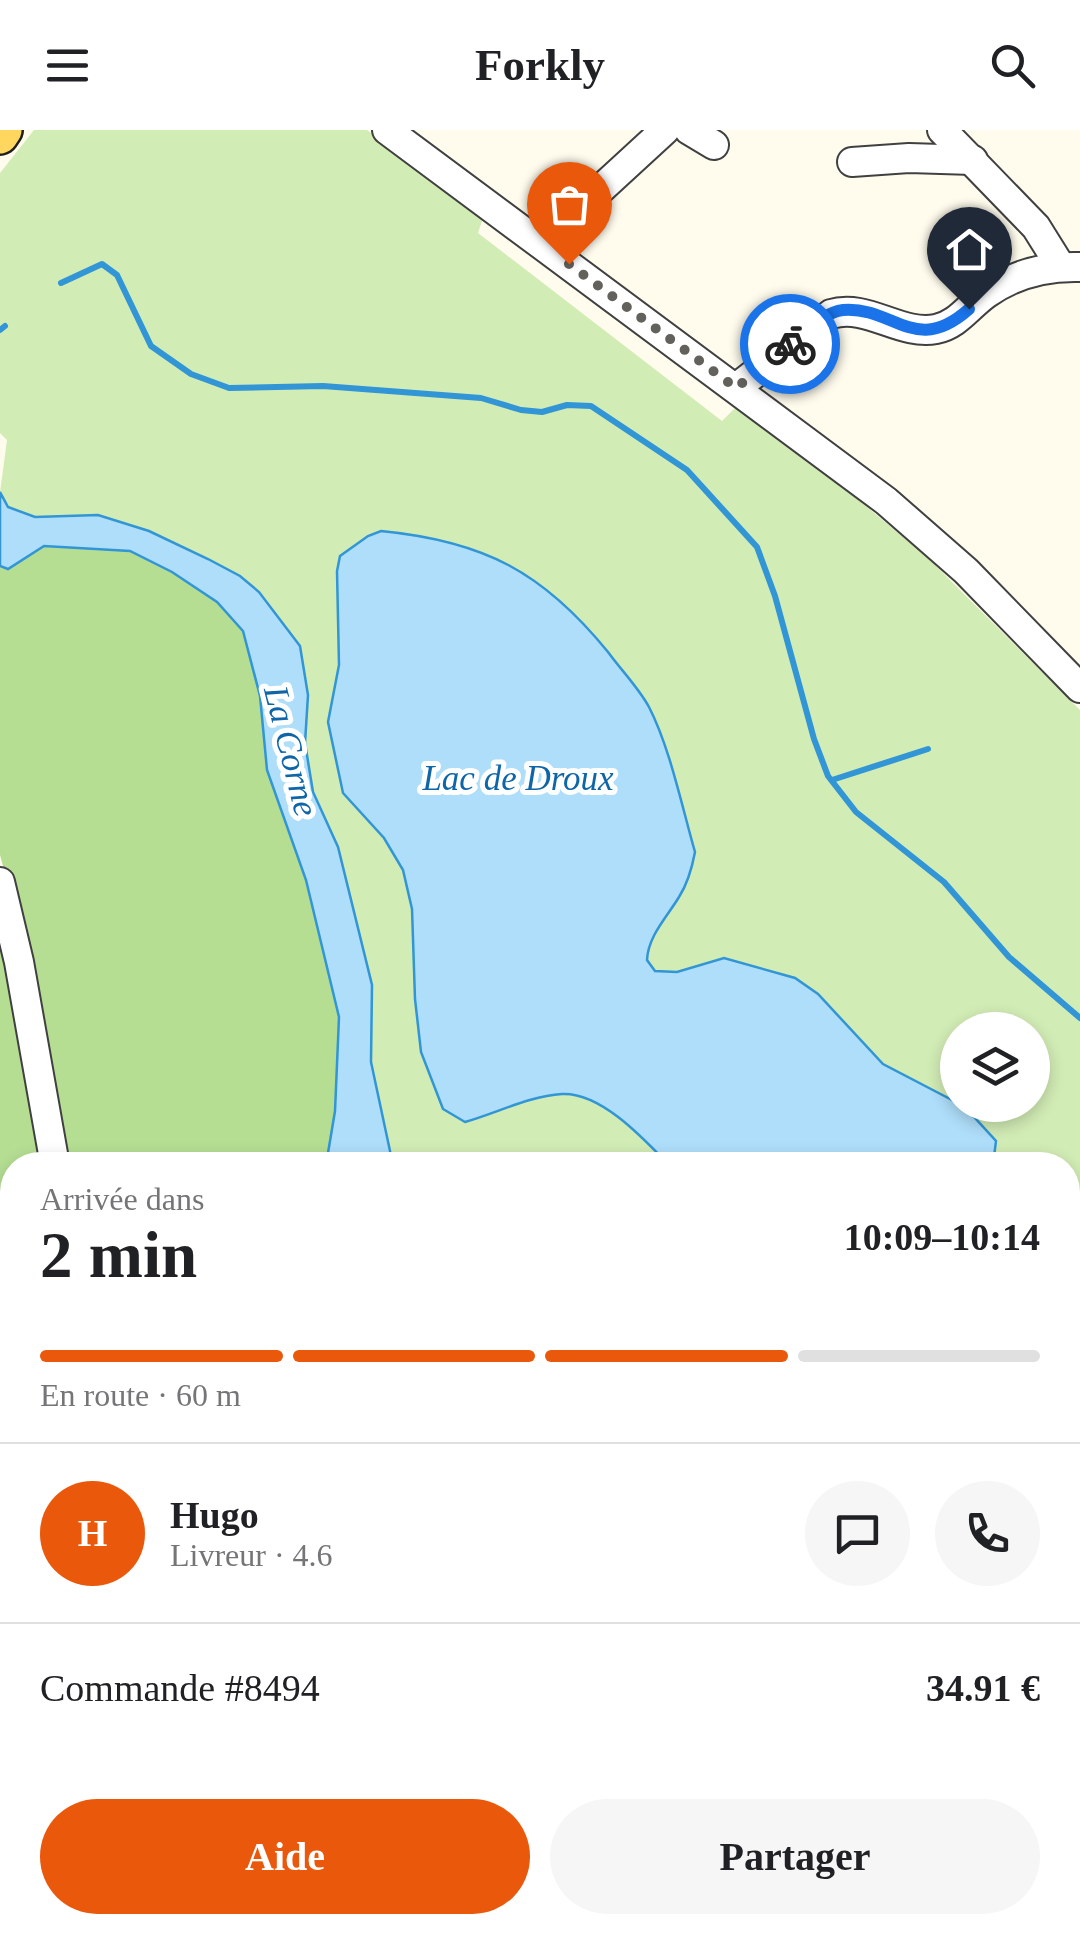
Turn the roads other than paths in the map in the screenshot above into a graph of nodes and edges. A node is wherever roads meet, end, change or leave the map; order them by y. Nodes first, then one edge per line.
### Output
1 (387, 130) edge
2 (666, 130) edge
3 (689, 130) edge
4 (942, 130) edge
5 (714, 144) dead end
6 (974, 160) junction
7 (852, 162) dead end
8 (542, 243) junction
9 (1070, 267) edge
10 (736, 388) junction
11 (1080, 688) edge
12 (0, 882) edge
13 (53, 1152) edge

1 - 8 street
2 - 8 street
3 - 5 street
4 - 6 street
6 - 7 street
6 - 9 street
8 - 10 street
9 - 10 street
10 - 11 street
12 - 13 street

